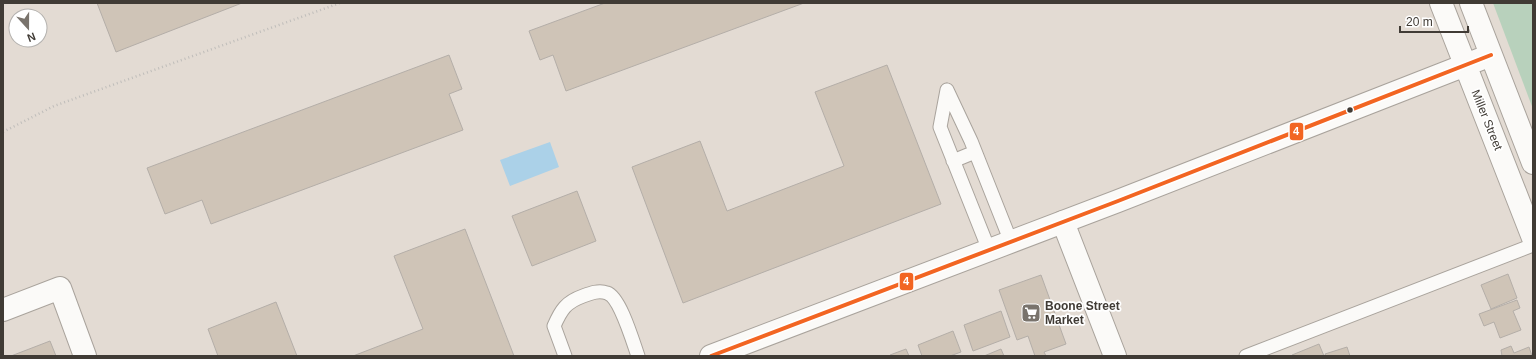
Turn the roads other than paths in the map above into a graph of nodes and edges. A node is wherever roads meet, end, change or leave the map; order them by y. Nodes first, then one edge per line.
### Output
1 (1441, 3) edge
2 (1471, 3) edge
3 (1491, 55) junction
4 (1465, 65) junction
5 (975, 152) junction
6 (953, 161) junction
7 (1533, 163) edge
8 (1063, 222) junction
9 (1533, 238) edge
10 (1011, 242) junction
11 (1533, 245) edge
12 (989, 250) junction
13 (3, 310) edge
14 (85, 356) edge
15 (565, 356) edge
16 (638, 356) edge
17 (712, 356) edge
18 (1115, 356) edge
19 (1246, 356) edge

1 - 4 street, Miller Street
2 - 3 street
3 - 4 street
3 - 7 street
4 - 8 street
4 - 9 street, Miller Street
5 - 6 lane
5 - 6 lane
5 - 10 lane
6 - 12 lane
8 - 10 street
8 - 18 street
10 - 12 street
11 - 19 lane
12 - 17 street
13 - 14 street
15 - 16 lane

